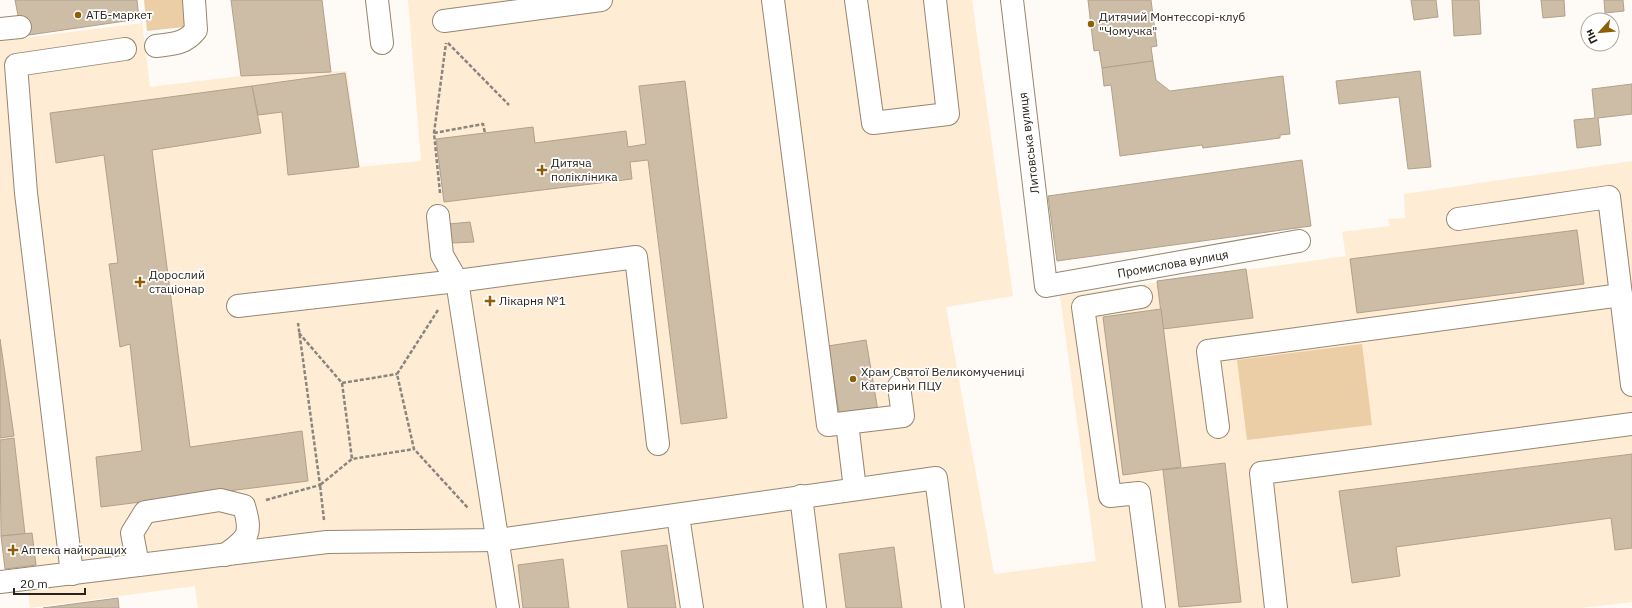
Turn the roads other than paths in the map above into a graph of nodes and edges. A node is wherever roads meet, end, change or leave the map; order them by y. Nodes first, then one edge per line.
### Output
1 (194, 0) edge
2 (377, 0) edge
3 (601, 0) edge
4 (773, 0) edge
5 (856, 0) edge
6 (935, 0) edge
7 (1012, 0) edge
8 (444, 21) dead end
9 (382, 43) dead end
10 (156, 46) dead end
11 (125, 49) dead end
12 (438, 216) road end
13 (1458, 219) dead end
14 (1299, 241) dead end
15 (457, 281) junction
16 (1046, 286) joint
17 (1621, 295) junction
18 (1141, 297) dead end
19 (238, 306) dead end
20 (1632, 385) edge
21 (899, 386) dead end
22 (848, 423) junction
23 (1632, 424) edge
24 (1218, 427) dead end
25 (658, 444) dead end
26 (854, 489) junction
27 (801, 496) junction
28 (678, 516) junction
29 (498, 540) junction
30 (225, 555) junction
31 (138, 566) junction
32 (72, 574) junction
33 (0, 582) edge
34 (508, 608) edge
35 (692, 608) edge
36 (815, 608) edge
37 (953, 608) edge
38 (1154, 608) edge
39 (1276, 608) edge

1 - 10 street
2 - 9 street
3 - 8 street
4 - 22 street
5 - 6 street
7 - 16 street, Литовська вулиця
11 - 32 street
12 - 15 street
13 - 17 street
14 - 16 street, Промислова вулиця
15 - 19 street
15 - 25 street
15 - 29 street
17 - 20 street
17 - 24 street
18 - 38 street
21 - 22 street
22 - 26 street
23 - 39 street
26 - 27 street
26 - 37 street
27 - 28 street
27 - 36 street
28 - 29 street
28 - 35 street
29 - 30 street
29 - 34 street
30 - 31 street
30 - 31 street
31 - 32 street
32 - 33 street

